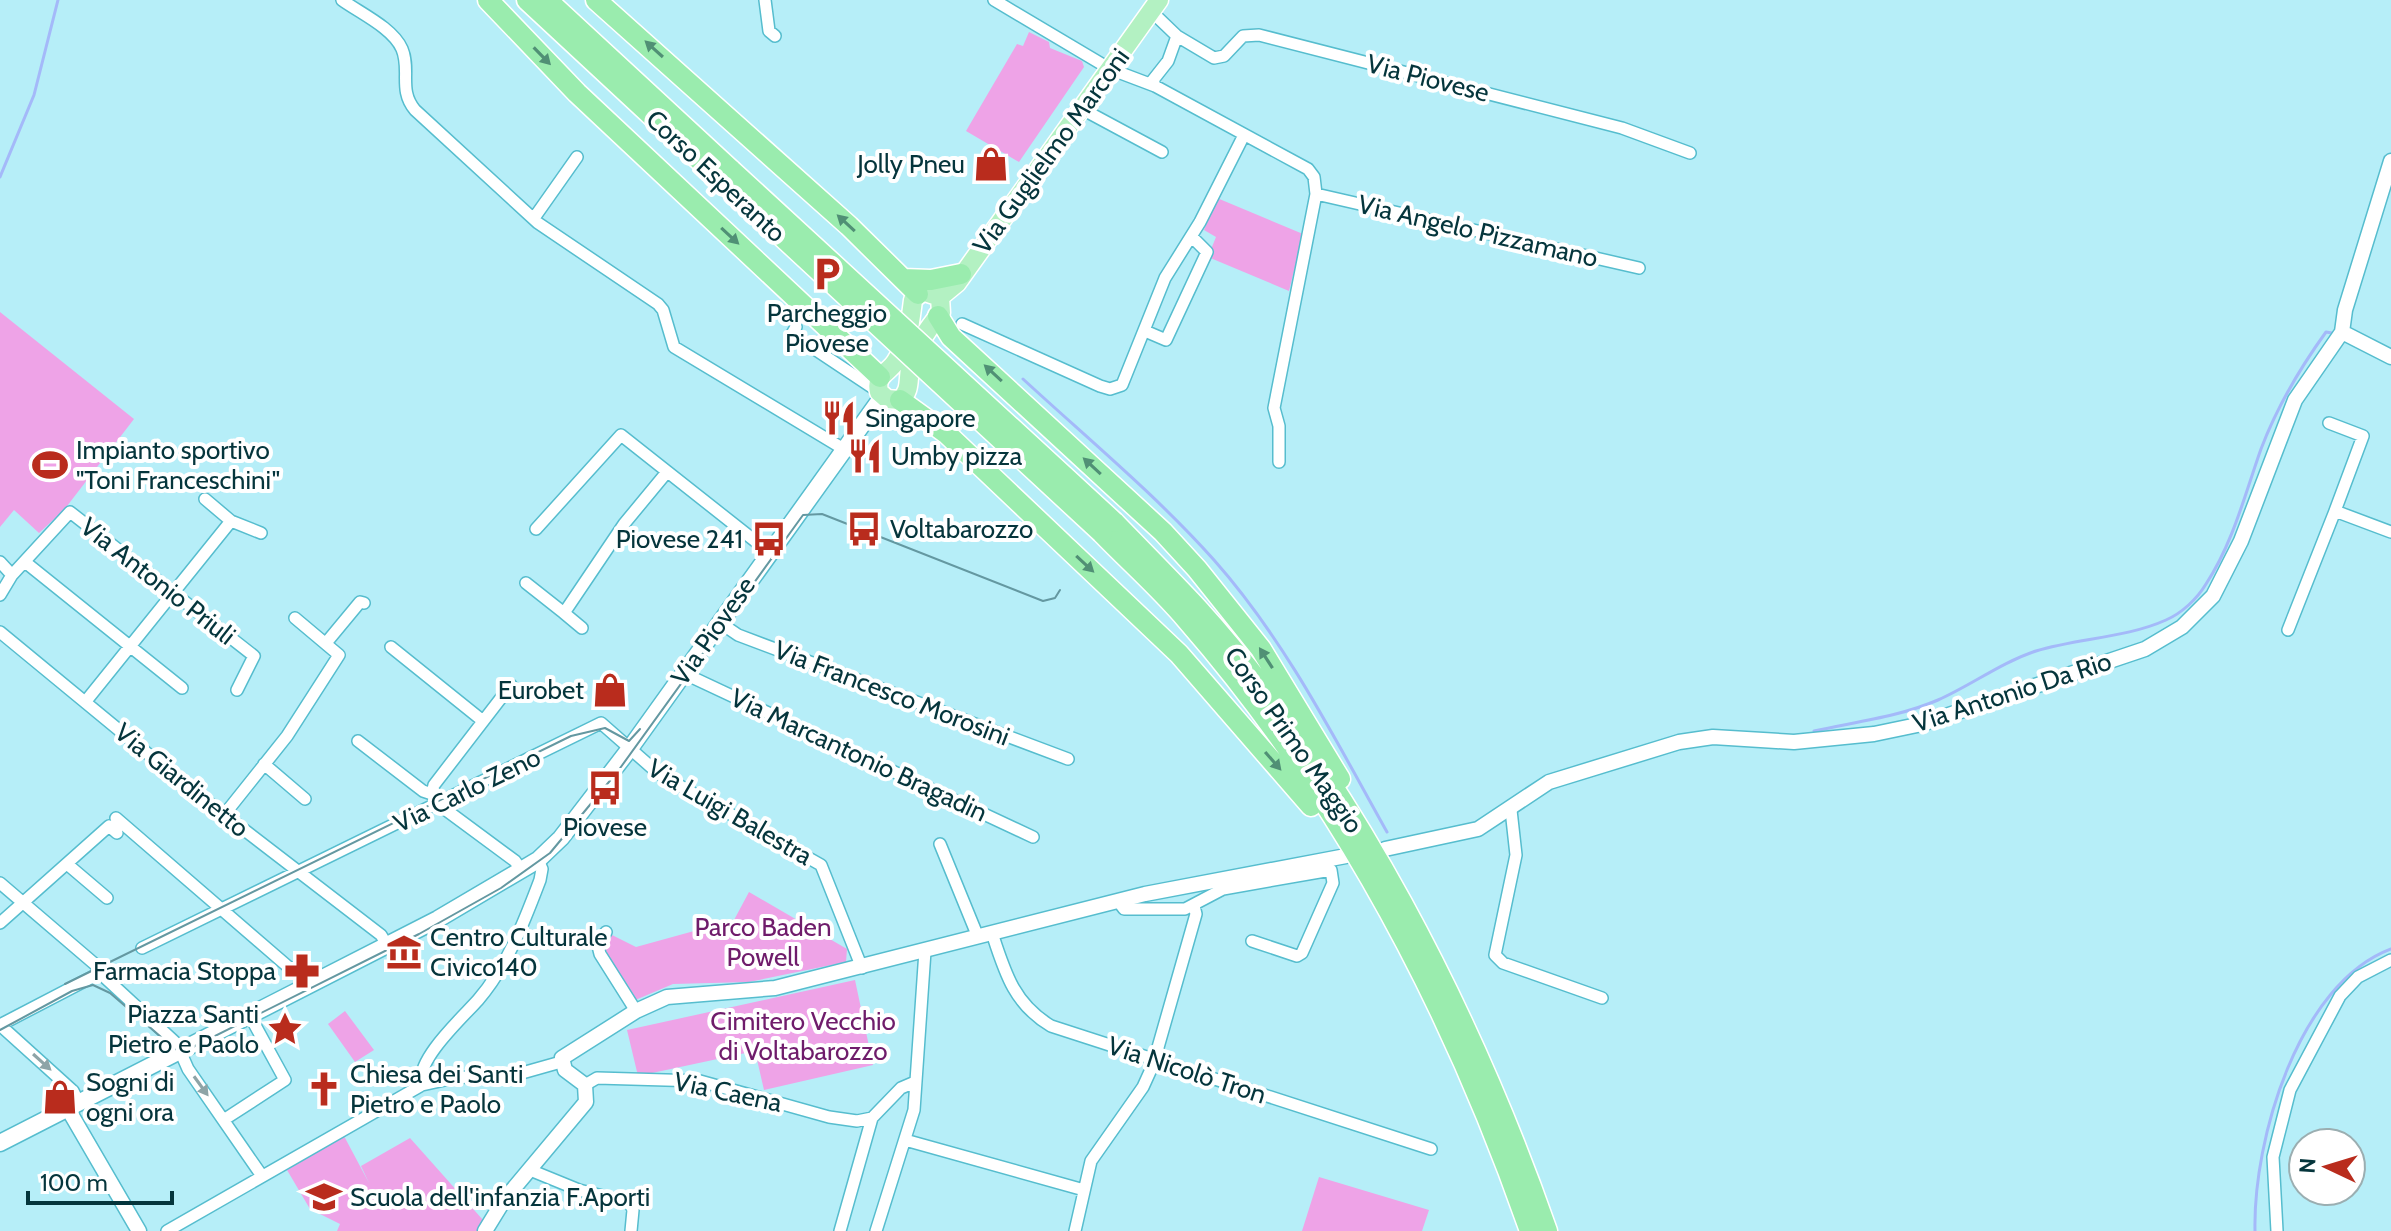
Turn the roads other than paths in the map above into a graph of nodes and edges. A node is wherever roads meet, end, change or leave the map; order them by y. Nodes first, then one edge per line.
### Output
1 (342, 0) edge
2 (488, 0) edge
3 (527, 0) edge
4 (547, 0) edge
5 (596, 0) edge
6 (765, 0) edge
7 (994, 0) edge
8 (1155, 5) edge
9 (775, 36) dead end
10 (1177, 36) junction
11 (1110, 69) junction
12 (1155, 86) junction
13 (1082, 109) junction
14 (1244, 135) junction
15 (1162, 152) dead end
16 (1690, 153) dead end
17 (577, 157) dead end
18 (2391, 161) edge
19 (726, 176) junction
20 (1316, 194) junction
21 (534, 218) junction
22 (1192, 237) junction
23 (1639, 268) dead end
24 (961, 274) junction
25 (903, 279) junction
26 (918, 294) junction
27 (939, 306) junction
28 (962, 324) dead end
29 (796, 327) dead end
30 (1145, 331) junction
31 (2342, 332) junction
32 (910, 345) joint
33 (2391, 357) edge
34 (885, 391) junction
35 (2329, 423) dead end
36 (842, 448) junction
37 (1279, 462) dead end
38 (667, 472) junction
39 (205, 499) dead end
40 (2335, 511) junction
41 (231, 521) junction
42 (536, 529) dead end
43 (2391, 532) edge
44 (261, 533) dead end
45 (769, 552) junction
46 (0, 562) edge
47 (25, 562) junction
48 (12, 575) junction
49 (526, 583) dead end
50 (173, 593) junction
51 (0, 595) edge
52 (364, 603) dead end
53 (564, 613) junction
54 (295, 618) dead end
55 (719, 622) junction
56 (582, 628) dead end
57 (2288, 630) dead end
58 (0, 632) edge
59 (326, 643) junction
60 (391, 647) dead end
61 (128, 648) junction
62 (683, 673) junction
63 (511, 685) dead end
64 (182, 688) dead end
65 (237, 690) dead end
66 (86, 701) junction
67 (483, 721) junction
68 (358, 741) dead end
69 (631, 747) junction
70 (1068, 759) dead end
71 (264, 764) junction
72 (305, 799) dead end
73 (435, 799) junction
74 (1511, 810) junction
75 (224, 815) junction
76 (116, 818) dead end
77 (117, 833) dead end
78 (1033, 837) dead end
79 (940, 844) dead end
80 (1385, 849) dead end
81 (1346, 856) dead end
82 (538, 860) junction
83 (67, 864) junction
84 (522, 871) junction
85 (299, 873) junction
86 (0, 883) edge
87 (107, 898) dead end
88 (1118, 901) junction
89 (24, 904) junction
90 (1194, 906) junction
91 (222, 907) junction
92 (0, 923) edge
93 (1406, 927) junction
94 (606, 932) dead end
95 (985, 935) junction
96 (1252, 941) dead end
97 (387, 945) junction
98 (142, 948) dead end
99 (925, 951) junction
100 (2391, 960) edge
101 (862, 968) junction
102 (100, 973) junction
103 (306, 988) junction
104 (1602, 998) dead end
105 (636, 1011) junction
106 (250, 1016) junction
107 (0, 1025) edge
108 (179, 1051) junction
109 (1155, 1060) junction
110 (561, 1062) junction
111 (915, 1082) junction
112 (422, 1085) junction
113 (585, 1085) junction
114 (74, 1106) junction
115 (872, 1118) junction
116 (225, 1119) junction
117 (905, 1140) junction
118 (0, 1143) edge
119 (1431, 1149) dead end
120 (530, 1170) junction
121 (262, 1176) junction
122 (1084, 1190) junction
123 (139, 1231) edge
124 (167, 1231) edge
125 (485, 1231) edge
126 (631, 1231) edge
127 (840, 1231) edge
128 (876, 1231) edge
129 (1075, 1231) edge
130 (1530, 1231) edge
131 (1547, 1231) edge
132 (2277, 1231) edge

1 - 21 street
2 -> 34 highway
3 - 19 highway, Corso Esperanto
4 - 19 highway, Corso Esperanto
25 -> 5 highway
6 - 9 street
7 - 11 street
8 - 10 street, Via Piovese
8 - 11 main road, Via Guglielmo Marconi
10 - 12 street
10 - 16 street, Via Piovese
11 - 12 street
11 - 13 main road, Via Guglielmo Marconi
12 - 14 street
13 - 15 street
13 - 24 main road, Via Guglielmo Marconi
14 - 20 street
14 - 22 street
17 - 21 street
18 - 31 street
19 - 32 highway, Corso Esperanto, bridge
20 - 23 street, Via Angelo Pizzamano
20 - 37 street
21 - 36 street
22 - 30 street
22 - 30 street
24 - 25 highway
24 - 27 main road, Via Guglielmo Marconi
25 - 26 highway
26 - 27 main road
26 - 34 main road, Via Piovese
27 - 34 main road, Via Piovese
93 -> 27 highway
28 - 30 street
29 - 34 street
31 - 33 street
31 - 74 street, Via Antonio Da Rio
32 - 93 highway, Corso Primo Maggio, bridge
34 - 36 main road, Via Piovese
34 -> 93 highway
35 - 40 street
36 - 45 main road, Via Piovese
38 - 42 street
38 - 45 street
38 - 53 street
39 - 41 street
40 - 43 street
40 - 57 street
41 - 44 street
41 - 50 street
45 - 55 main road, Via Piovese
46 - 48 street
47 - 48 street
47 - 50 street, Via Antonio Priuli
47 - 61 street
48 - 51 street
49 - 53 street
50 - 61 street
50 - 65 street, Via Antonio Priuli
52 - 59 street
53 - 56 street
54 - 59 street
55 - 62 main road, Via Piovese
55 - 70 street, Via Francesco Morosini
58 - 66 street, Via Giardinetto
59 - 71 street
60 - 67 street
61 - 64 street
61 - 66 street
62 - 69 main road, Via Piovese
62 - 78 street, Via Marcantonio Bragadin
63 - 67 street
66 - 75 street, Via Giardinetto
67 - 73 street
68 - 73 street
69 - 73 street, Via Carlo Zeno
69 - 82 main road, Via Piovese
69 - 101 street, Via Luigi Balestra
71 - 72 street
71 - 75 street
73 - 84 street
73 - 85 street, Via Carlo Zeno
74 - 80 street, Via Antonio Da Rio
74 - 104 street
75 - 85 street, Via Giardinetto
76 - 91 street
77 - 83 street
79 - 95 street
81 - 88 street
82 - 84 main road, Via Piovese
82 - 112 street
83 - 87 street
83 - 89 street
84 - 97 main road, Via Piovese
85 - 91 street
85 - 97 street, Via Giardinetto
86 - 89 street
88 - 90 street
88 - 95 street
89 - 92 street
89 - 102 street
90 - 96 street
90 - 109 street
91 - 98 street
91 - 103 street
93 - 130 highway, Corso Primo Maggio
93 - 131 highway, Corso Primo Maggio
94 - 105 street
95 - 99 street
95 - 109 street, Via Nicolò Tron
97 - 103 main road, Via Piovese
99 - 101 street
99 - 111 street
100 - 132 street
101 - 105 street
102 - 107 street
102 - 108 street
103 - 106 main road, Via Piovese
105 - 110 street
106 - 108 main road, Via Piovese
106 - 116 street
107 -> 114 street
108 - 114 main road, Via Piovese
108 -> 116 street
109 - 119 street, Via Nicolò Tron
109 - 122 street
110 - 112 street
110 - 113 street
111 - 115 street
111 - 117 street
112 - 121 street
113 - 115 street, Via Caena
113 - 120 street
114 - 118 main road, Via Piovese
114 - 123 street
115 - 127 street
116 - 121 street
117 - 122 street
117 - 128 street
120 - 125 street
120 - 126 street
121 - 124 street
122 - 129 street

